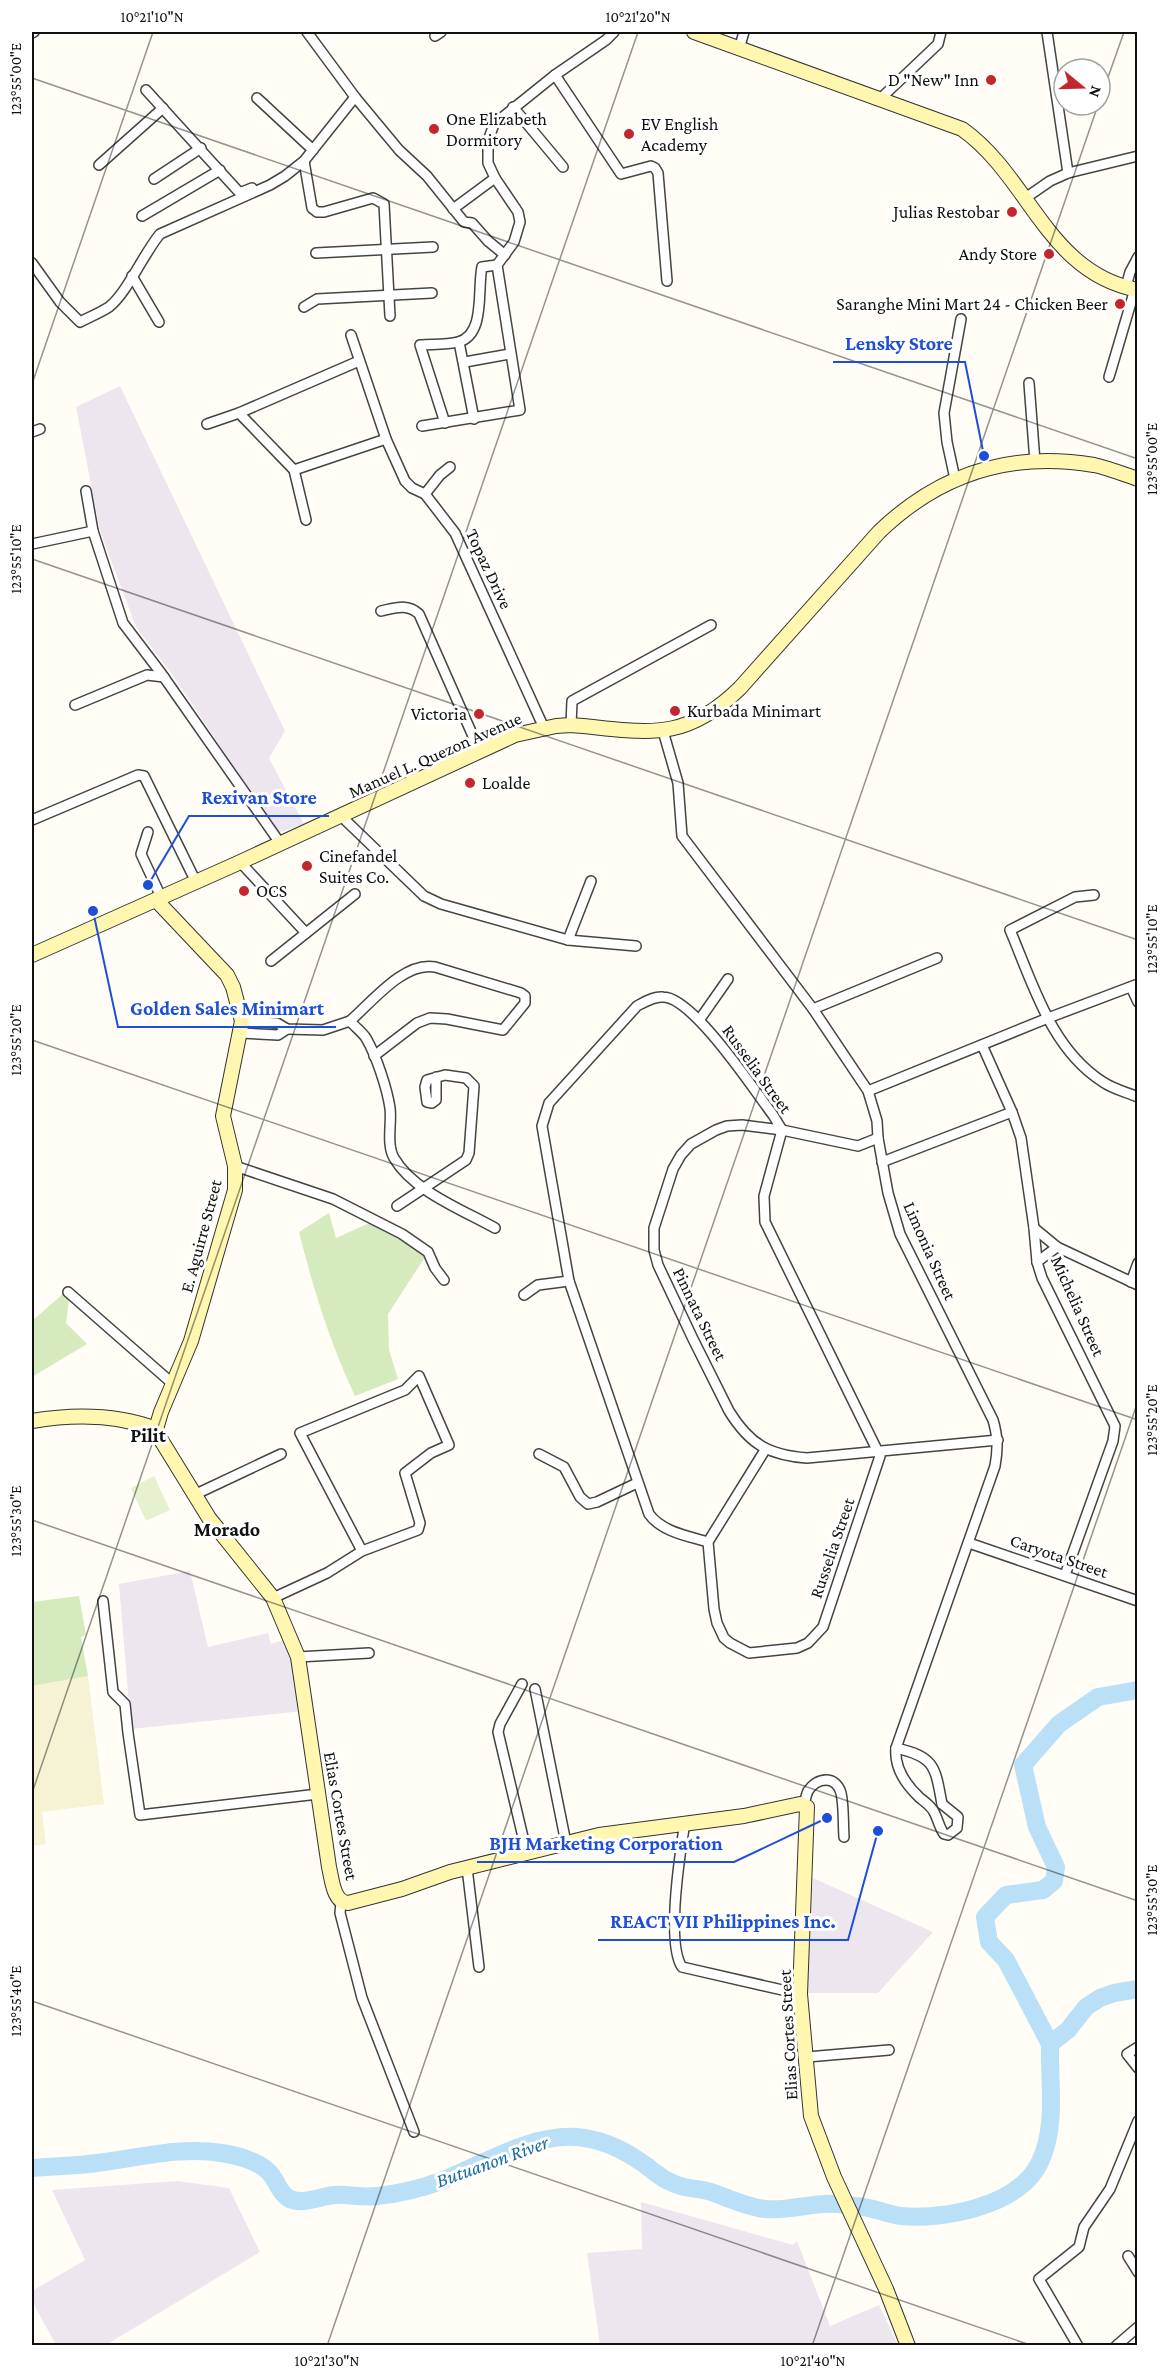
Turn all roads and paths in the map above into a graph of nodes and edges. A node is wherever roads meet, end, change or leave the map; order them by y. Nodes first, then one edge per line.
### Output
1 (307, 32) edge
2 (614, 32) edge
3 (694, 32) edge
4 (744, 32) edge
5 (941, 32) edge
6 (1047, 32) edge
7 (739, 48) junction
8 (555, 75) junction
9 (146, 90) dead end
10 (356, 97) junction
11 (257, 98) dead end
12 (880, 99) junction
13 (513, 107) junction
14 (163, 108) junction
15 (201, 148) junction
16 (313, 150) junction
17 (1137, 156) edge
18 (304, 161) junction
19 (99, 165) dead end
20 (563, 167) dead end
21 (220, 170) junction
22 (1068, 173) junction
23 (495, 178) junction
24 (154, 179) dead end
25 (278, 181) junction
26 (1024, 198) junction
27 (453, 209) junction
28 (142, 216) dead end
29 (434, 247) dead end
30 (387, 249) junction
31 (316, 253) dead end
32 (505, 255) junction
33 (1137, 257) edge
34 (32, 263) edge
35 (497, 265) junction
36 (132, 276) junction
37 (667, 281) dead end
38 (1133, 289) edge
39 (432, 292) dead end
40 (389, 295) junction
41 (304, 307) dead end
42 (390, 316) dead end
43 (961, 319) dead end
44 (159, 322) dead end
45 (351, 334) dead end
46 (459, 342) junction
47 (510, 354) junction
48 (359, 362) junction
49 (465, 362) junction
50 (1109, 377) dead end
51 (1029, 383) dead end
52 (239, 413) junction
53 (474, 419) junction
54 (207, 423) dead end
55 (445, 423) junction
56 (422, 426) dead end
57 (386, 439) junction
58 (1035, 462) junction
59 (450, 467) dead end
60 (294, 470) junction
61 (955, 479) junction
62 (1137, 479) edge
63 (86, 491) dead end
64 (425, 494) junction
65 (306, 520) dead end
66 (93, 531) junction
67 (32, 544) edge
68 (381, 611) dead end
69 (711, 625) dead end
70 (164, 677) junction
71 (75, 705) dead end
72 (571, 725) junction
73 (544, 728) junction
74 (663, 731) junction
75 (480, 752) junction
76 (341, 816) junction
77 (32, 820) edge
78 (148, 832) dead end
79 (280, 843) junction
80 (240, 862) junction
81 (591, 881) dead end
82 (196, 882) junction
83 (355, 894) dead end
84 (1094, 895) dead end
85 (158, 898) junction
86 (306, 933) junction
87 (568, 940) junction
88 (636, 946) dead end
89 (32, 955) edge
90 (937, 958) dead end
91 (271, 961) dead end
92 (728, 979) dead end
93 (1134, 986) edge
94 (1137, 1002) edge
95 (813, 1009) junction
96 (1048, 1018) junction
97 (700, 1019) junction
98 (350, 1021) junction
99 (242, 1027) junction
100 (982, 1046) junction
101 (374, 1056) junction
102 (436, 1077) dead end
103 (868, 1091) junction
104 (1137, 1097) edge
105 (1012, 1112) junction
106 (782, 1130) junction
107 (878, 1138) junction
108 (882, 1162) junction
109 (235, 1166) junction
110 (423, 1188) junction
111 (398, 1206) dead end
112 (495, 1228) dead end
113 (1034, 1228) junction
114 (1057, 1247) junction
115 (1037, 1262) junction
116 (1137, 1263) edge
117 (444, 1280) dead end
118 (569, 1281) junction
119 (1134, 1283) edge
120 (68, 1292) dead end
121 (524, 1295) dead end
122 (174, 1384) junction
123 (32, 1421) edge
124 (156, 1429) junction
125 (998, 1440) junction
126 (765, 1450) junction
127 (878, 1450) junction
128 (281, 1454) dead end
129 (539, 1454) dead end
130 (637, 1483) junction
131 (194, 1495) junction
132 (708, 1542) junction
133 (969, 1543) junction
134 (362, 1551) junction
135 (1065, 1575) junction
136 (273, 1598) junction
137 (103, 1601) dead end
138 (1137, 1601) edge
139 (369, 1653) dead end
140 (298, 1657) junction
141 (522, 1684) dead end
142 (535, 1689) dead end
143 (896, 1748) junction
144 (318, 1794) junction
145 (804, 1805) junction
146 (685, 1822) junction
147 (844, 1836) dead end
148 (566, 1843) junction
149 (527, 1854) junction
150 (467, 1868) junction
151 (341, 1902) junction
152 (479, 1967) dead end
153 (800, 1994) junction
154 (1137, 2047) edge
155 (889, 2050) dead end
156 (807, 2057) junction
157 (1137, 2068) edge
158 (1137, 2121) edge
159 (414, 2132) dead end
160 (1128, 2256) dead end
161 (1137, 2270) edge
162 (1137, 2327) edge
163 (1118, 2345) edge
164 (908, 2346) edge
165 (1078, 2346) edge

1 - 10 street
2 - 8 street
3 - 7 street
4 - 7 street
5 - 12 street
6 - 22 street
7 - 12 street
8 - 13 street
8 - 37 street
9 - 14 street
10 - 16 street
10 - 27 street
11 - 16 street
12 - 26 street
13 - 20 street
13 - 23 street
14 - 15 street
14 - 19 street
15 - 21 street
15 - 24 street
16 - 18 street
17 - 22 street
18 - 25 street
18 - 30 street
21 - 25 street
21 - 28 street
22 - 26 street
23 - 27 street
23 - 32 street
25 - 36 street
26 - 38 street
27 - 32 street
29 - 30 street
30 - 31 street
30 - 40 street
32 - 35 street
33 - 38 street
34 - 36 street
35 - 46 street
35 - 47 street
36 - 44 street
38 - 50 street
39 - 40 street
40 - 41 street
40 - 42 street
43 - 61 street
45 - 48 street, Topaz Drive
46 - 49 street
46 - 55 street
47 - 49 street
47 - 53 street
48 - 52 street
48 - 57 street, Topaz Drive
49 - 53 street
51 - 58 street
52 - 54 street
52 - 60 street
53 - 55 street
55 - 56 street
57 - 60 street
57 - 64 street, Topaz Drive
58 - 61 street, Manuel L. Quezon Avenue
58 - 62 street, Manuel L. Quezon Avenue
59 - 64 street
60 - 65 street
61 - 74 street, Manuel L. Quezon Avenue
63 - 66 street
64 - 73 street, Topaz Drive
66 - 67 street
66 - 70 street
68 - 75 street
69 - 72 street
70 - 71 street
70 - 79 street
72 - 73 street, Manuel L. Quezon Avenue
72 - 74 street, Manuel L. Quezon Avenue
73 - 75 street, Manuel L. Quezon Avenue
74 - 95 street, Limonia Street
75 - 76 street, Manuel L. Quezon Avenue
76 - 79 street, Manuel L. Quezon Avenue
76 - 87 street
77 - 82 street
78 - 85 street
79 - 80 street, Manuel L. Quezon Avenue
80 - 82 street, Manuel L. Quezon Avenue
80 - 86 street
81 - 87 street
82 - 85 street, Manuel L. Quezon Avenue
83 - 86 street
84 - 96 street
85 - 89 street, Manuel L. Quezon Avenue
85 - 99 street, E. Aguirre Street
86 - 91 street
87 - 88 street
90 - 95 street
92 - 97 street
93 - 94 street
93 - 96 street
95 - 103 street, Limonia Street
96 - 100 street
96 - 104 street
97 - 106 street, Russelia Street
97 - 118 street, Russelia Street
98 - 99 street
98 - 101 street
98 - 101 street
99 - 109 street, E. Aguirre Street
100 - 103 street
100 - 105 street, Michelia Street
101 - 110 street
102 - 110 street
103 - 107 street, Limonia Street
105 - 108 street
105 - 113 street, Michelia Street
106 - 107 street, Pinnata Street
106 - 126 street, Pinnata Street
106 - 127 street, Russelia Street
107 - 108 street, Limonia Street
108 - 125 street, Limonia Street
109 - 117 street
109 - 122 street, E. Aguirre Street
110 - 111 street
110 - 112 street
113 - 114 street
113 - 115 street, Michelia Street
114 - 115 street
114 - 119 street
115 - 135 street, Michelia Street
116 - 119 street
118 - 121 street
118 - 130 street, Russelia Street
120 - 122 street
122 - 124 street, E. Aguirre Street
123 - 124 street
124 - 131 street, Elias Cortes Street
125 - 127 street, Pinnata Street
125 - 133 street, Limonia Street
126 - 127 street, Pinnata Street
126 - 132 street
127 - 132 street, Russelia Street
128 - 131 street
129 - 130 street
130 - 132 street, Russelia Street
131 - 136 street, Elias Cortes Street
133 - 135 street, Caryota Street
133 - 143 street, Limonia Street
134 - 134 street
134 - 136 street
135 - 138 street, Caryota Street
136 - 140 street, Elias Cortes Street
137 - 144 street
139 - 140 street
140 - 144 street, Elias Cortes Street
141 - 149 street
142 - 148 street
143 - 143 street
144 - 151 street, Elias Cortes Street
145 - 146 street, Elias Cortes Street
145 - 147 street
145 - 153 street, Elias Cortes Street
146 - 148 street, Elias Cortes Street
146 - 153 street
148 - 149 street, Elias Cortes Street
149 - 150 street, Elias Cortes Street
150 - 151 street, Elias Cortes Street
150 - 152 street
151 - 159 street
153 - 156 street, Elias Cortes Street
154 - 157 street
155 - 156 street
156 - 164 street, Elias Cortes Street
158 - 165 street
160 - 161 street
162 - 163 street

